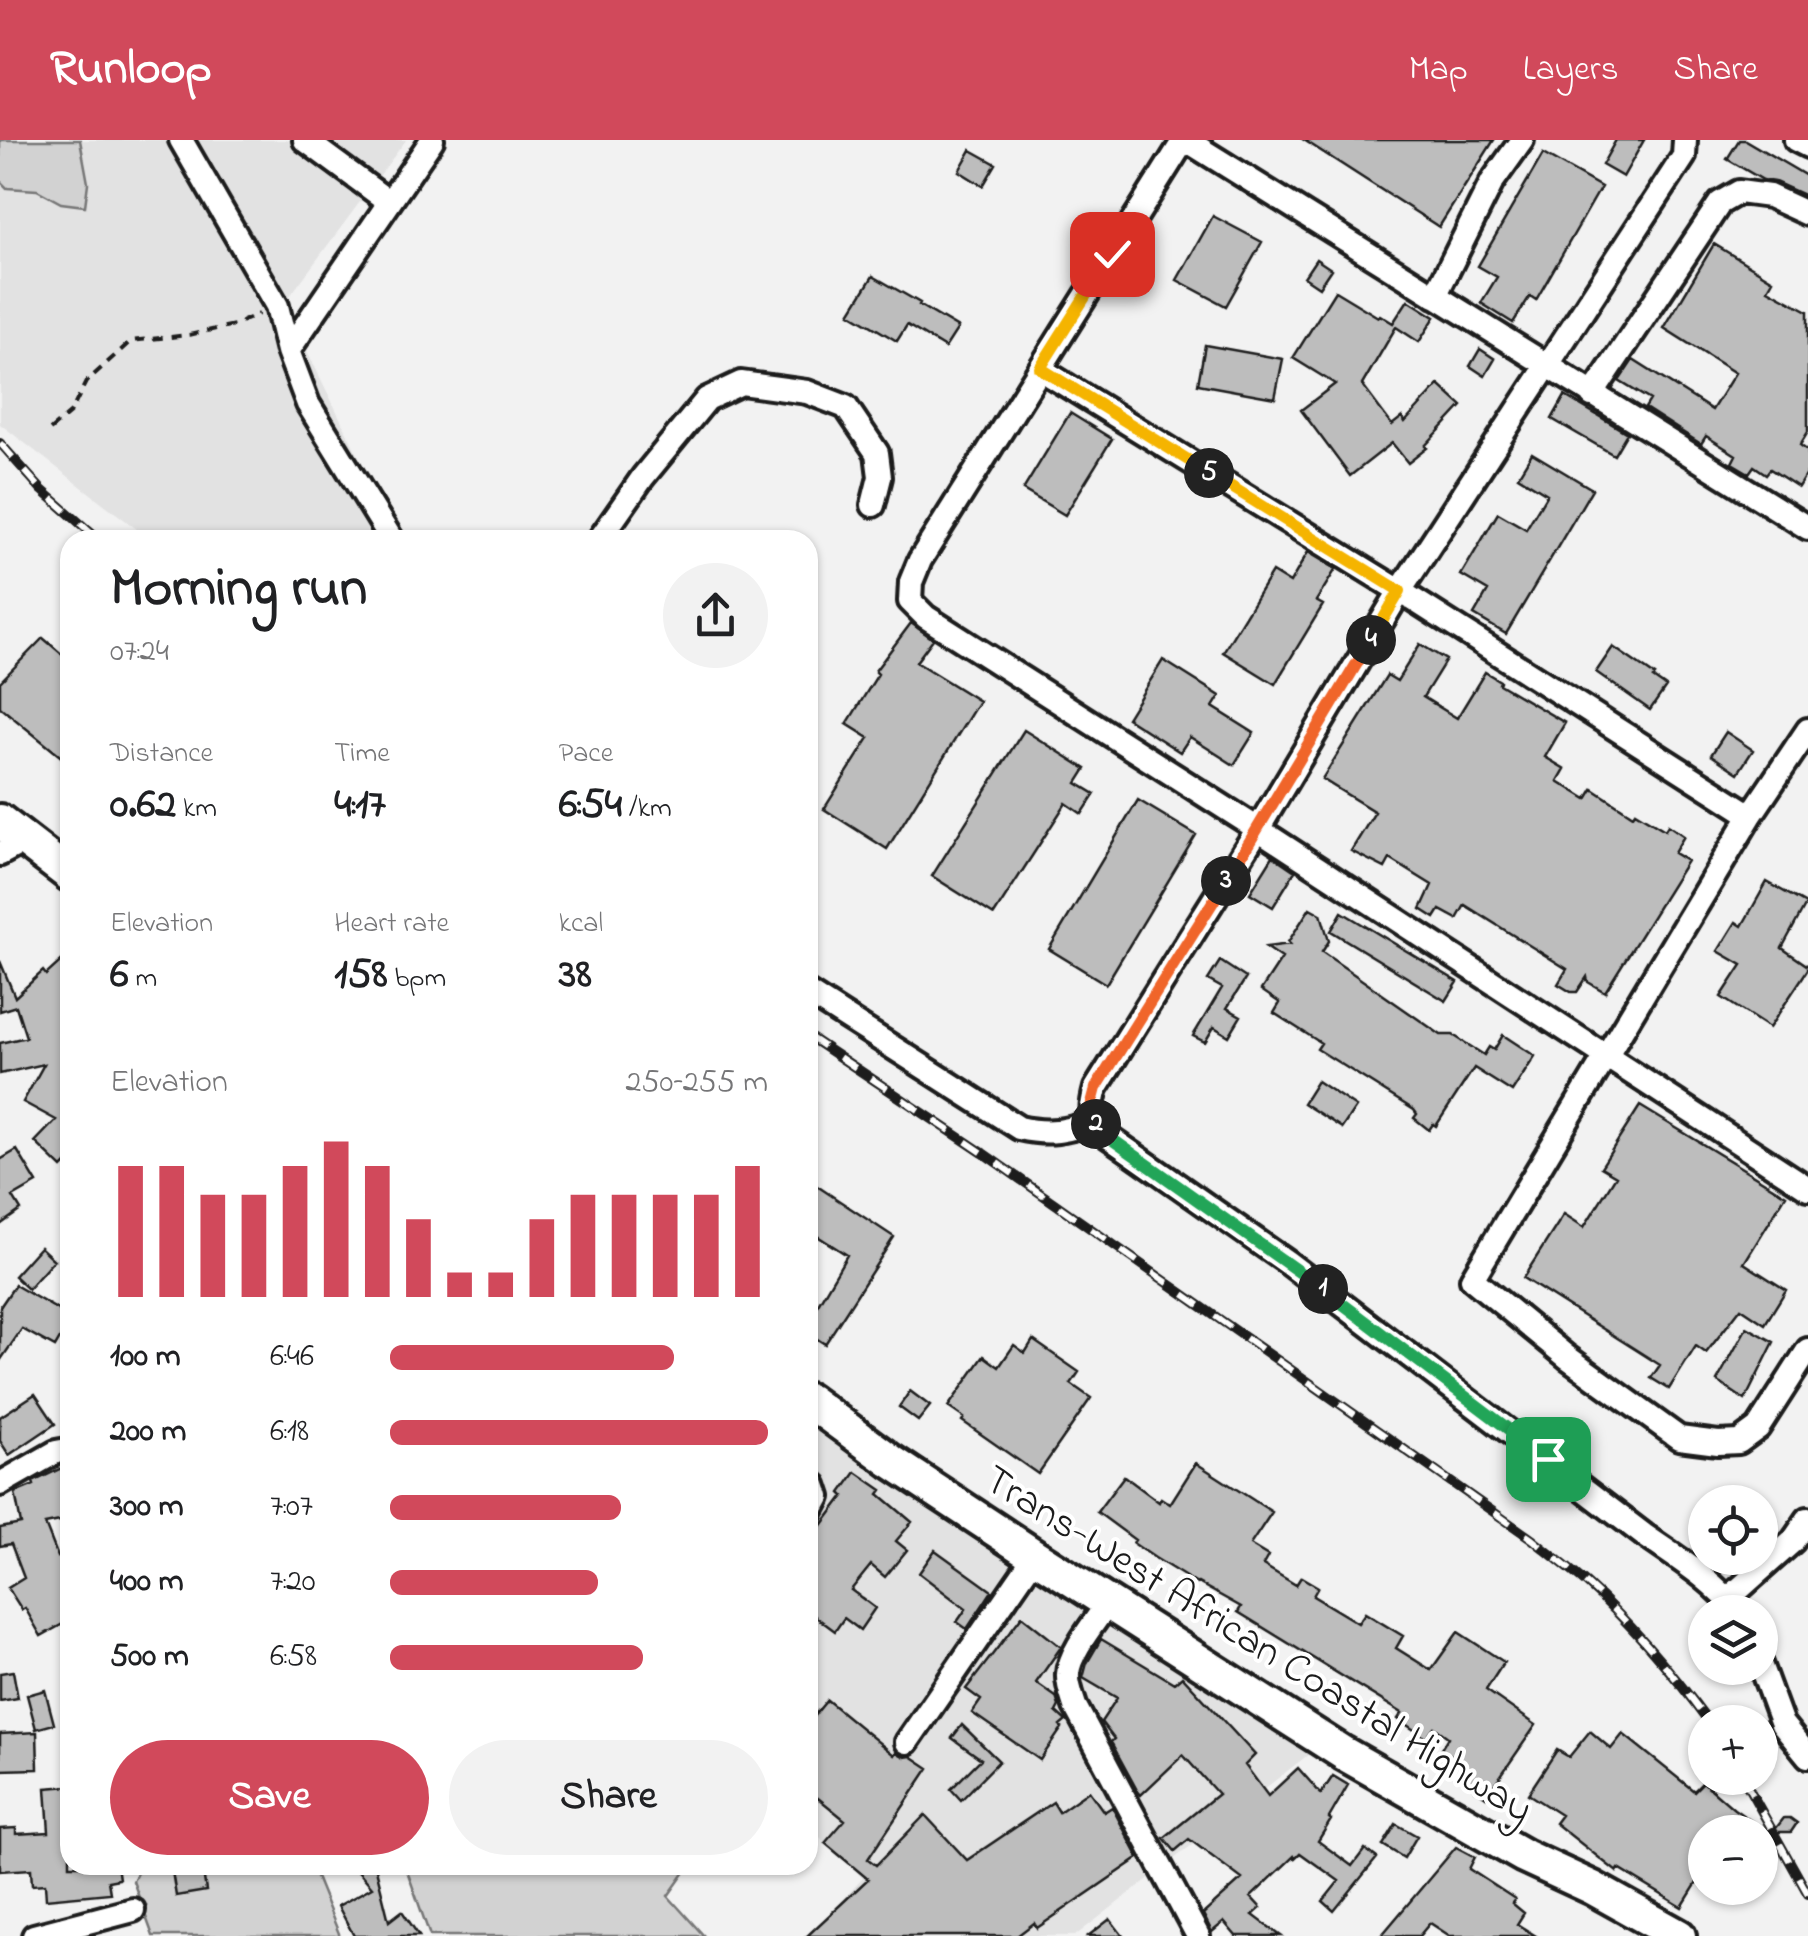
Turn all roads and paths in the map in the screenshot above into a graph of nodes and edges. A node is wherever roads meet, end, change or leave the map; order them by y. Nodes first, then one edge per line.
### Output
1 (181, 140) edge
2 (305, 140) edge
3 (432, 140) edge
4 (1185, 140) edge
5 (1522, 140) edge
6 (1686, 140) edge
7 (1796, 140) edge
8 (1808, 146) edge
9 (389, 202) junction
10 (1808, 214) edge
11 (1435, 296) junction
12 (276, 306) junction
13 (288, 351) junction
14 (1546, 366) junction
15 (1040, 368) junction
16 (1592, 395) junction
17 (50, 430) dead end
18 (873, 504) dead end
19 (1808, 528) edge
20 (386, 530) edge
21 (606, 530) edge
22 (1400, 591) junction
23 (1808, 730) edge
24 (1751, 815) junction
25 (1258, 829) junction
26 (8, 839) edge
27 (60, 870) edge
28 (818, 1000) edge
29 (1604, 1055) junction
30 (1094, 1122) junction
31 (1808, 1188) edge
32 (1808, 1350) edge
33 (818, 1407) edge
34 (60, 1451) edge
35 (0, 1484) edge
36 (1808, 1520) edge
37 (1035, 1556) junction
38 (1721, 1595) edge
39 (1743, 1595) edge
40 (1107, 1604) junction
41 (1768, 1685) edge
42 (907, 1742) dead end
43 (1808, 1756) edge
44 (133, 1910) dead end
45 (34, 1936) edge
46 (1198, 1936) edge
47 (1679, 1936) edge

1 - 12 street
2 - 9 street
3 - 9 street
4 - 11 street
4 - 15 street
5 - 11 street
6 - 14 street
7 - 8 street
9 - 13 street
10 - 16 street
11 - 14 street
12 - 13 street
12 - 17 path
13 - 20 street
14 - 16 street
14 - 22 street
15 - 22 street
15 - 25 street
16 - 19 street
18 - 21 street
22 - 24 street
22 - 25 street
23 - 24 street
24 - 29 street
25 - 29 street
25 - 30 street
26 - 27 highway
28 - 30 street
29 - 31 street
29 - 32 street
30 - 38 street
33 - 37 highway, Trans-West African Coastal Highway
34 - 35 street
36 - 39 street
37 - 40 highway, Trans-West African Coastal Highway
37 - 42 street
40 - 46 street
40 - 47 highway, Trans-West African Coastal Highway
41 - 43 street
44 - 45 street

